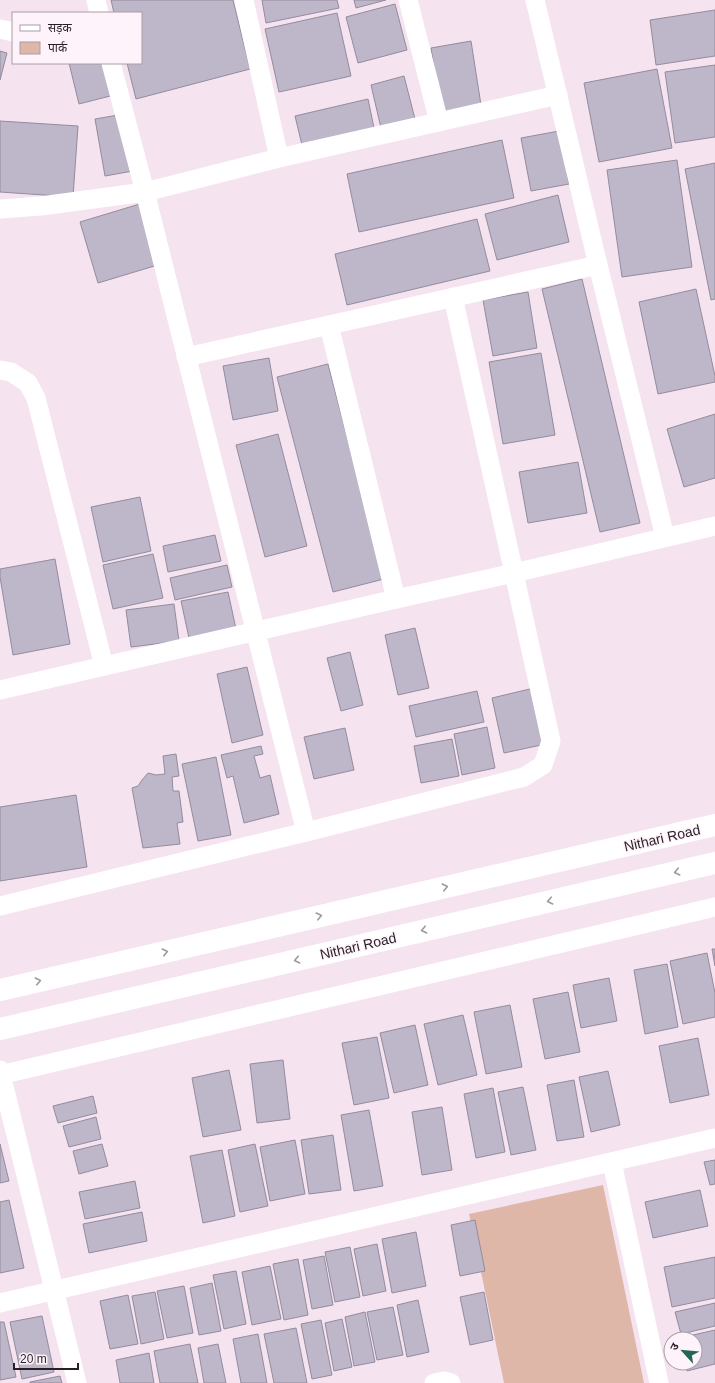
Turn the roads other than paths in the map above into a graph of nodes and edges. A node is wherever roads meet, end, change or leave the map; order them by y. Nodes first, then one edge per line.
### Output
1 (96, 0) edge
2 (244, 0) edge
3 (408, 0) edge
4 (535, 0) edge
5 (99, 12) edge
6 (0, 29) edge
7 (12, 32) edge
8 (111, 64) edge
9 (558, 95) junction
10 (439, 122) junction
11 (279, 158) junction
12 (145, 192) junction
13 (0, 209) edge
14 (598, 265) junction
15 (453, 297) junction
16 (329, 325) junction
17 (186, 357) junction
18 (0, 370) edge
19 (715, 526) edge
20 (665, 537) junction
21 (514, 573) junction
22 (396, 599) junction
23 (256, 631) junction
24 (104, 666) junction
25 (0, 690) edge
26 (715, 825) edge
27 (306, 832) junction
28 (715, 863) edge
29 (0, 906) edge
30 (715, 907) edge
31 (0, 990) edge
32 (0, 1029) edge
33 (0, 1074) edge
34 (715, 1138) edge
35 (612, 1162) junction
36 (54, 1290) junction
37 (0, 1303) edge
38 (77, 1383) edge
39 (434, 1383) edge
40 (451, 1383) edge
41 (659, 1383) edge

1 - 5 street
2 - 11 street
3 - 10 street
4 - 9 street
6 - 7 street
8 - 12 street
9 - 10 street
9 - 14 street
10 - 11 street
11 - 12 street
12 - 13 street
12 - 17 street
14 - 15 street
14 - 20 street
15 - 16 street
15 - 21 street
16 - 17 street
16 - 22 street
17 - 23 street
18 - 24 street
19 - 20 street
20 - 21 street
21 - 22 street
21 - 27 street
22 - 23 street
23 - 24 street
23 - 27 street
24 - 25 street
31 -> 26 street, Nithari Road
27 - 29 street
28 -> 32 street, Nithari Road
30 - 33 street
33 - 36 street
34 - 35 street
35 - 36 street
35 - 41 street
36 - 37 street
36 - 38 street
39 - 40 street

